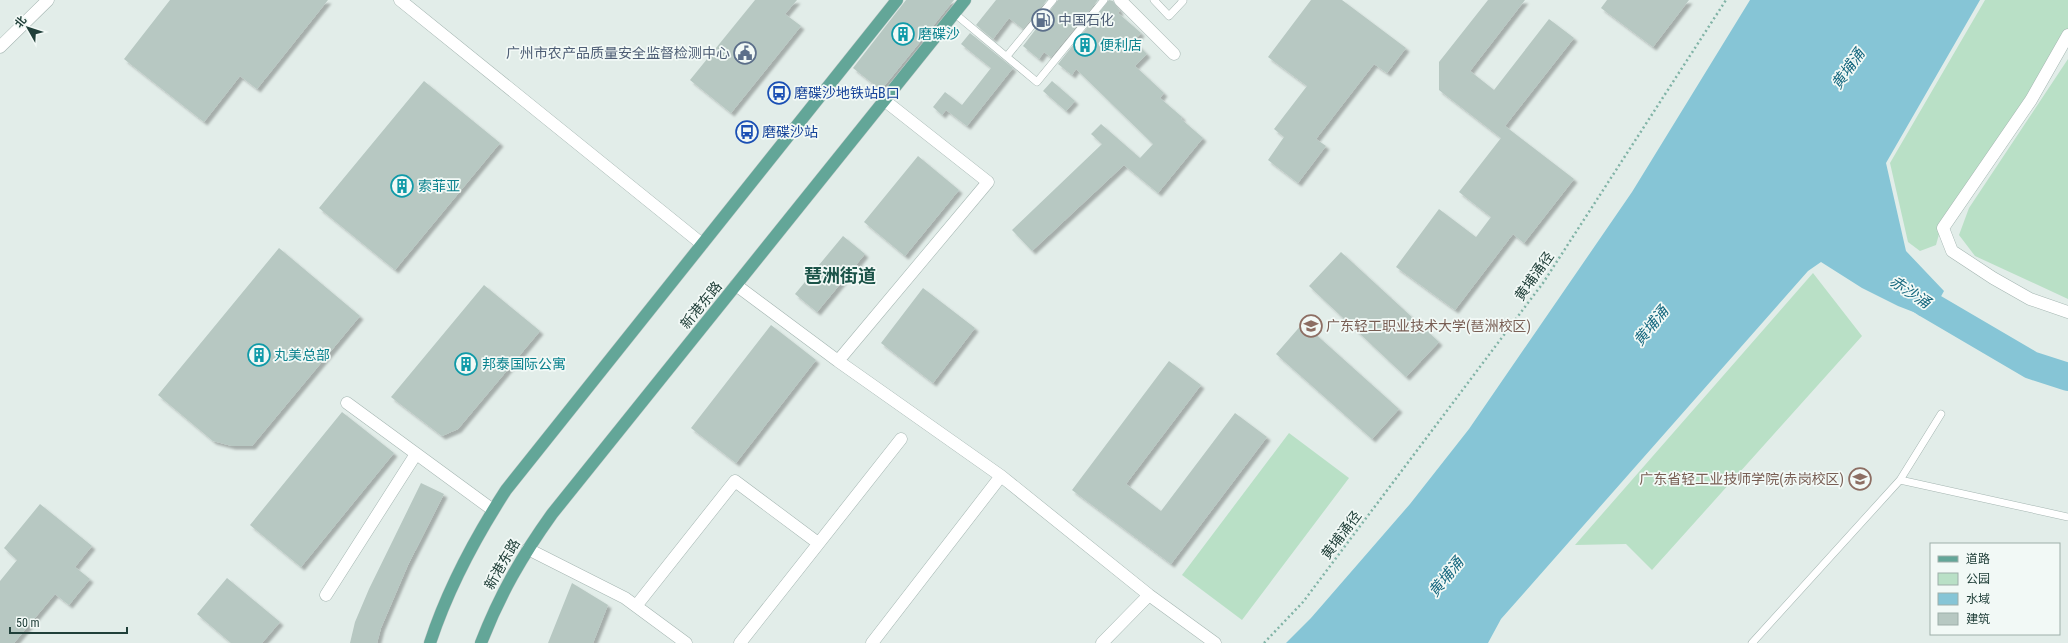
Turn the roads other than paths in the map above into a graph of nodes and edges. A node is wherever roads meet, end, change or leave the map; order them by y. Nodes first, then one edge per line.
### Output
1 (48, 0) edge
2 (400, 0) edge
3 (897, 0) edge
4 (965, 0) edge
5 (1053, 0) edge
6 (1104, 0) edge
7 (1120, 0) edge
8 (1154, 0) edge
9 (1182, 0) edge
10 (954, 13) junction
11 (2068, 35) edge
12 (0, 48) edge
13 (1174, 54) dead end
14 (1007, 56) junction
15 (884, 100) junction
16 (702, 244) junction
17 (736, 285) junction
18 (2068, 312) edge
19 (838, 361) junction
20 (348, 403) dead end
21 (1941, 414) dead end
22 (901, 439) dead end
23 (416, 454) junction
24 (1001, 476) junction
25 (1900, 480) junction
26 (493, 510) junction
27 (2068, 517) edge
28 (818, 543) junction
29 (528, 548) junction
30 (326, 595) dead end
31 (1149, 595) junction
32 (636, 606) junction
33 (430, 643) edge
34 (481, 643) edge
35 (686, 643) edge
36 (740, 643) edge
37 (872, 643) edge
38 (1102, 643) edge
39 (1215, 643) edge
40 (1752, 643) edge

1 - 12 street
2 - 16 street
3 - 16 main road
4 - 10 main road, 新港东路
5 - 14 lane
6 - 14 lane
7 - 13 street
8 - 9 lane
10 - 14 lane
10 - 15 main road, 新港东路
11 - 18 street
15 - 17 main road, 新港东路
15 - 19 street
16 - 26 main road
17 - 19 street
17 - 29 main road, 新港东路
19 - 24 street
20 - 23 street
21 - 25 lane
22 - 28 street
23 - 26 street
23 - 30 street
24 - 31 street
24 - 37 street
25 - 27 lane
25 - 40 lane
26 - 33 main road
28 - 32 street
28 - 36 street
29 - 32 street
29 - 34 main road, 新港东路
31 - 38 street
31 - 39 street
32 - 35 street

